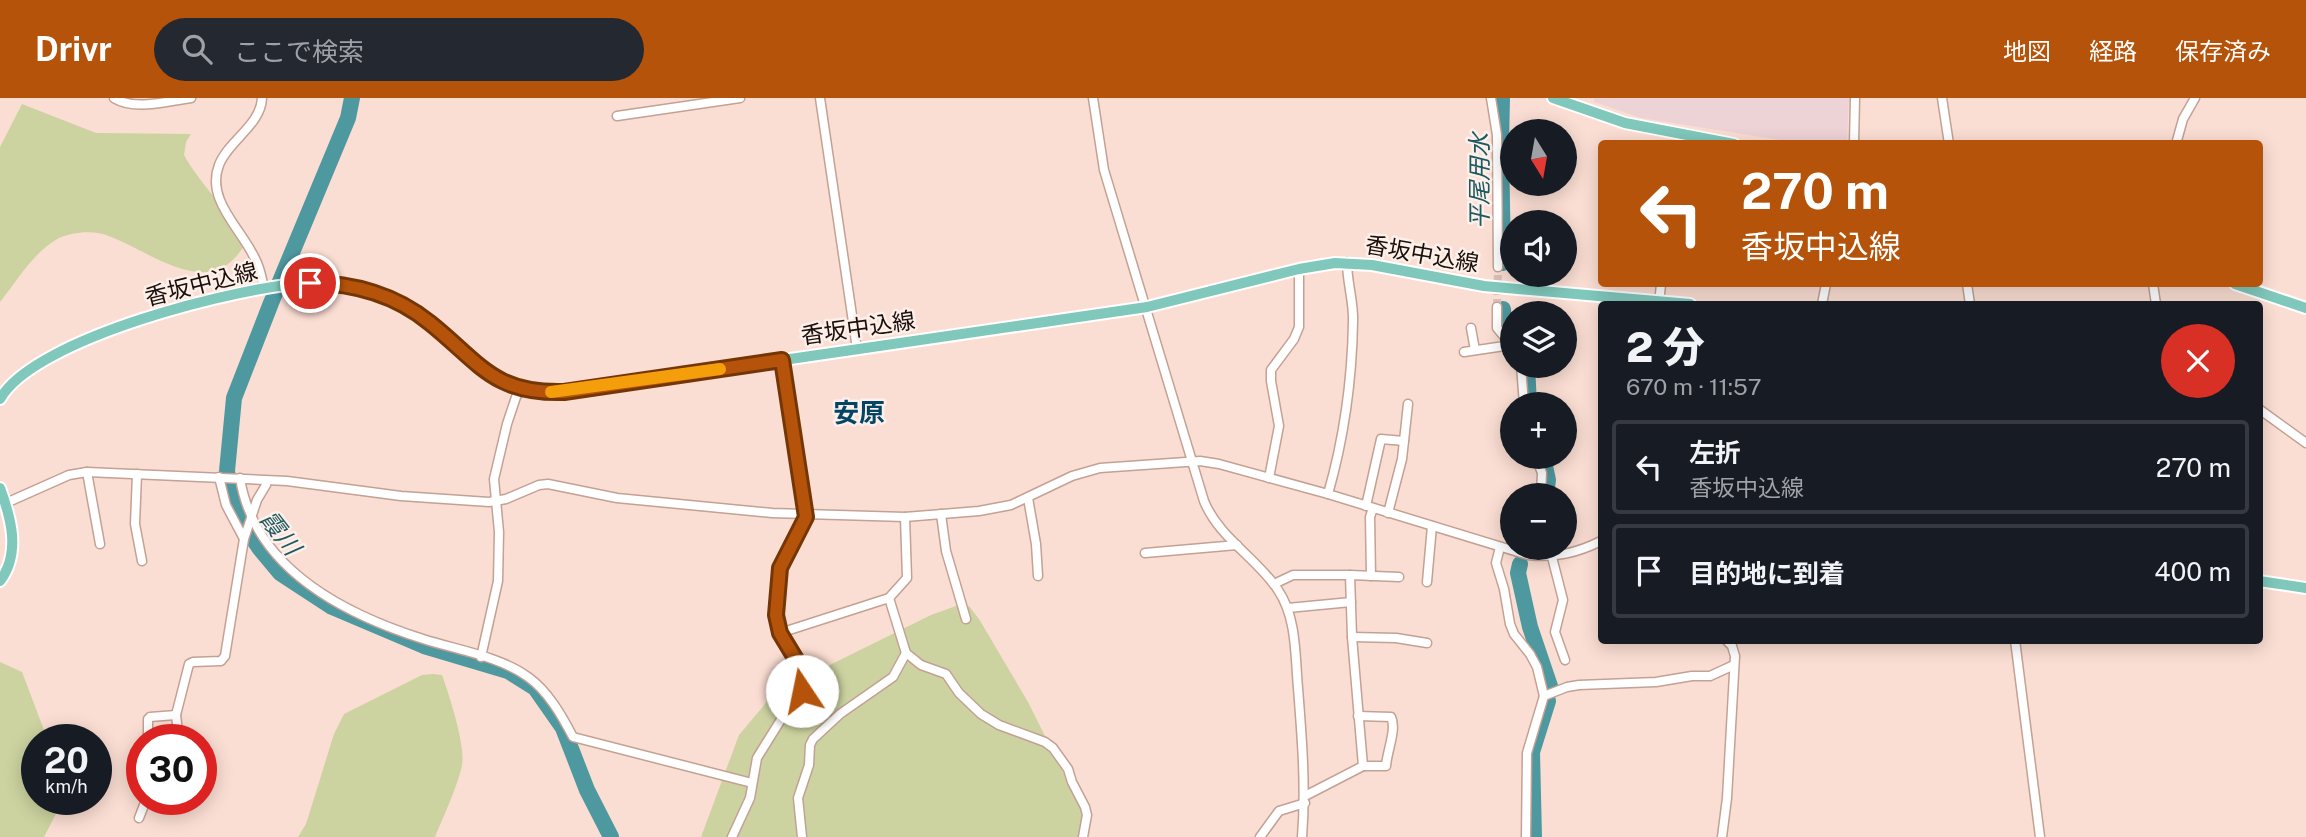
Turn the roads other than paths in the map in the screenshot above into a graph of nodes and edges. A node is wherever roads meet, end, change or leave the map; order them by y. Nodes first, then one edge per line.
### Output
1 (114, 98) edge
2 (191, 98) edge
3 (262, 98) edge
4 (740, 98) edge
5 (820, 98) edge
6 (1093, 98) edge
7 (1491, 98) edge
8 (1553, 98) edge
9 (1855, 98) edge
10 (1942, 98) edge
11 (2195, 98) edge
12 (617, 116) dead end
13 (1674, 139) edge
14 (1854, 140) edge
15 (1948, 140) edge
16 (2177, 140) edge
17 (1348, 262) junction
18 (1498, 267) tunnel mouth
19 (1299, 270) junction
20 (2244, 287) edge
21 (266, 288) junction
22 (1638, 301) edge
23 (1147, 307) junction
24 (1497, 307) tunnel mouth
25 (2306, 308) edge
26 (1471, 328) dead end
27 (1500, 332) edge
28 (1500, 347) edge
29 (857, 349) junction
30 (1475, 350) junction
31 (1464, 352) dead end
32 (782, 360) junction
33 (521, 389) junction
34 (0, 399) edge
35 (1408, 404) dead end
36 (2263, 412) edge
37 (1404, 442) junction
38 (2306, 443) edge
39 (1193, 461) junction
40 (87, 472) junction
41 (137, 474) junction
42 (221, 477) junction
43 (238, 478) junction
44 (1269, 478) junction
45 (266, 485) dead end
46 (0, 488) edge
47 (1328, 495) junction
48 (1028, 498) junction
49 (497, 501) junction
50 (3, 502) edge
51 (1369, 507) junction
52 (1388, 513) junction
53 (941, 514) junction
54 (806, 515) junction
55 (251, 516) junction
56 (905, 517) junction
57 (1432, 526) junction
58 (244, 537) junction
59 (1598, 542) edge
60 (100, 544) dead end
61 (1237, 545) junction
62 (1500, 547) joint
63 (1577, 551) edge
64 (1145, 553) dead end
65 (1553, 560) edge
66 (142, 561) dead end
67 (1350, 575) junction
68 (1038, 576) dead end
69 (1371, 576) junction
70 (1399, 577) dead end
71 (0, 581) edge
72 (1427, 582) dead end
73 (2263, 582) edge
74 (1274, 584) junction
75 (2306, 588) edge
76 (889, 598) junction
77 (1351, 602) junction
78 (1288, 608) junction
79 (966, 619) dead end
80 (780, 633) junction
81 (1352, 637) junction
82 (1427, 643) dead end
83 (1730, 644) edge
84 (2016, 644) edge
85 (906, 653) junction
86 (481, 657) junction
87 (1565, 660) dead end
88 (1734, 665) junction
89 (1544, 696) junction
90 (176, 715) junction
91 (1358, 716) junction
92 (148, 724) edge
93 (177, 724) edge
94 (1363, 766) junction
95 (752, 783) junction
96 (1305, 800) junction
97 (140, 815) edge
98 (139, 818) dead end
99 (732, 837) edge
100 (802, 837) edge
101 (1083, 837) edge
102 (1260, 837) edge
103 (1302, 837) edge
104 (1526, 837) edge
105 (1722, 837) edge
106 (2040, 837) edge

1 - 2 street
3 - 21 street
4 - 12 street
5 - 29 street
6 - 23 street
7 - 18 street
8 - 13 main road
9 - 14 street
10 - 15 street
11 - 16 street
17 - 19 main road, 香坂中込線
17 - 22 main road, 香坂中込線
17 - 47 street
19 - 23 main road, 香坂中込線
19 - 44 street
20 - 25 main road
21 - 33 main road, 香坂中込線
21 - 34 main road, 香坂中込線
23 - 29 main road, 香坂中込線
23 - 39 street
24 - 27 street
26 - 30 street
28 - 30 street
29 - 32 main road, 香坂中込線
30 - 31 street
32 - 33 main road, 香坂中込線
32 - 54 street
33 - 49 street
35 - 37 street
36 - 38 street
37 - 51 street
37 - 52 street
39 - 44 street
39 - 48 street
39 - 61 street
40 - 41 street
40 - 50 street
40 - 60 street
41 - 42 street
41 - 66 street
42 - 43 street
42 - 58 street
43 - 49 street
43 - 55 street
44 - 47 street
45 - 55 street
46 - 50 main road
47 - 51 street
48 - 53 street
48 - 68 street
49 - 54 street
49 - 86 street
50 - 71 main road
51 - 52 street
51 - 69 street
52 - 57 street
53 - 56 street
53 - 79 street
54 - 56 street
54 - 80 street
55 - 58 street
55 - 86 street
56 - 76 street
57 - 62 street
57 - 72 street
58 - 90 street
59 - 63 street
61 - 64 street
61 - 74 street
62 - 89 street
65 - 87 street
67 - 69 street
67 - 74 street
67 - 77 street
69 - 70 street
73 - 75 main road
74 - 78 street
76 - 80 street
76 - 85 street
77 - 78 street
77 - 81 street
78 - 96 street
80 - 95 street
81 - 82 street
81 - 91 street
83 - 88 street
84 - 106 street
85 - 100 street
85 - 101 street
86 - 95 street
88 - 89 street
88 - 105 street
89 - 104 street
90 - 92 street
90 - 93 street
91 - 94 street
91 - 94 street
94 - 96 street
95 - 99 street
96 - 102 street
96 - 103 street
97 - 98 street

